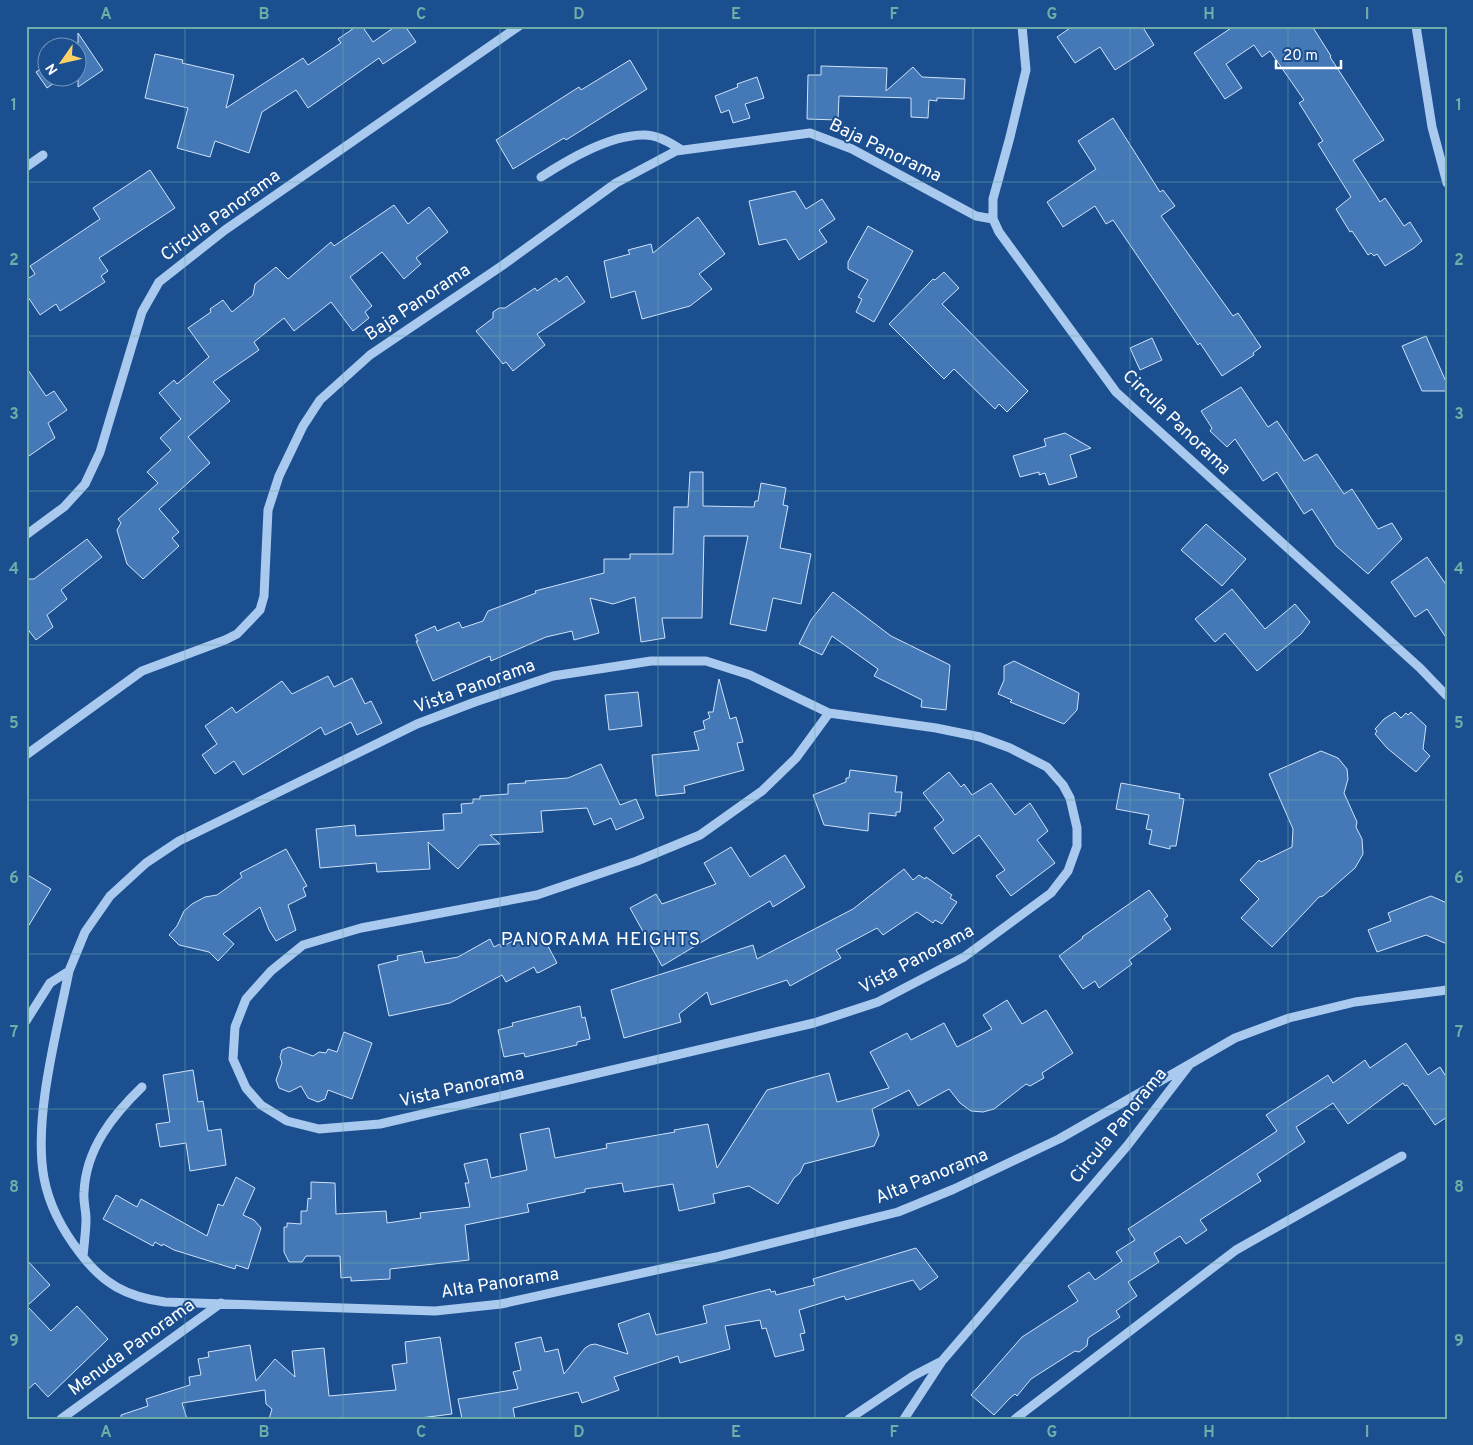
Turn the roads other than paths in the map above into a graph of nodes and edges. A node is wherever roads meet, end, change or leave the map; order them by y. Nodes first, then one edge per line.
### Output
1 (519, 26) edge
2 (1022, 26) edge
3 (1416, 26) edge
4 (682, 150) junction
5 (43, 155) dead end
6 (26, 167) edge
7 (541, 177) dead end
8 (1447, 183) edge
9 (992, 219) junction
10 (26, 535) edge
11 (1447, 696) edge
12 (829, 713) junction
13 (26, 754) edge
14 (69, 972) junction
15 (1447, 990) edge
16 (26, 1022) edge
17 (1190, 1064) junction
18 (142, 1087) dead end
19 (1402, 1156) dead end
20 (83, 1257) junction
21 (222, 1303) junction
22 (942, 1361) junction
23 (61, 1419) edge
24 (850, 1419) edge
25 (904, 1419) edge
26 (1015, 1419) edge

1 - 10 street, Circula Panorama
2 - 9 street
3 - 8 street
4 - 7 street
4 - 9 street, Baja Panorama
4 - 13 street, Baja Panorama
5 - 6 street
9 - 11 street, Circula Panorama
12 - 12 street, Vista Panorama
12 - 14 street, Vista Panorama
14 - 16 street
14 - 20 street, Alta Panorama
15 - 17 street, Circula Panorama
17 - 21 street, Alta Panorama
17 - 22 street, Circula Panorama
18 - 20 street
19 - 26 street
20 - 21 street, Alta Panorama
21 - 23 street, Menuda Panorama
22 - 24 street
22 - 25 street, Circula Panorama

